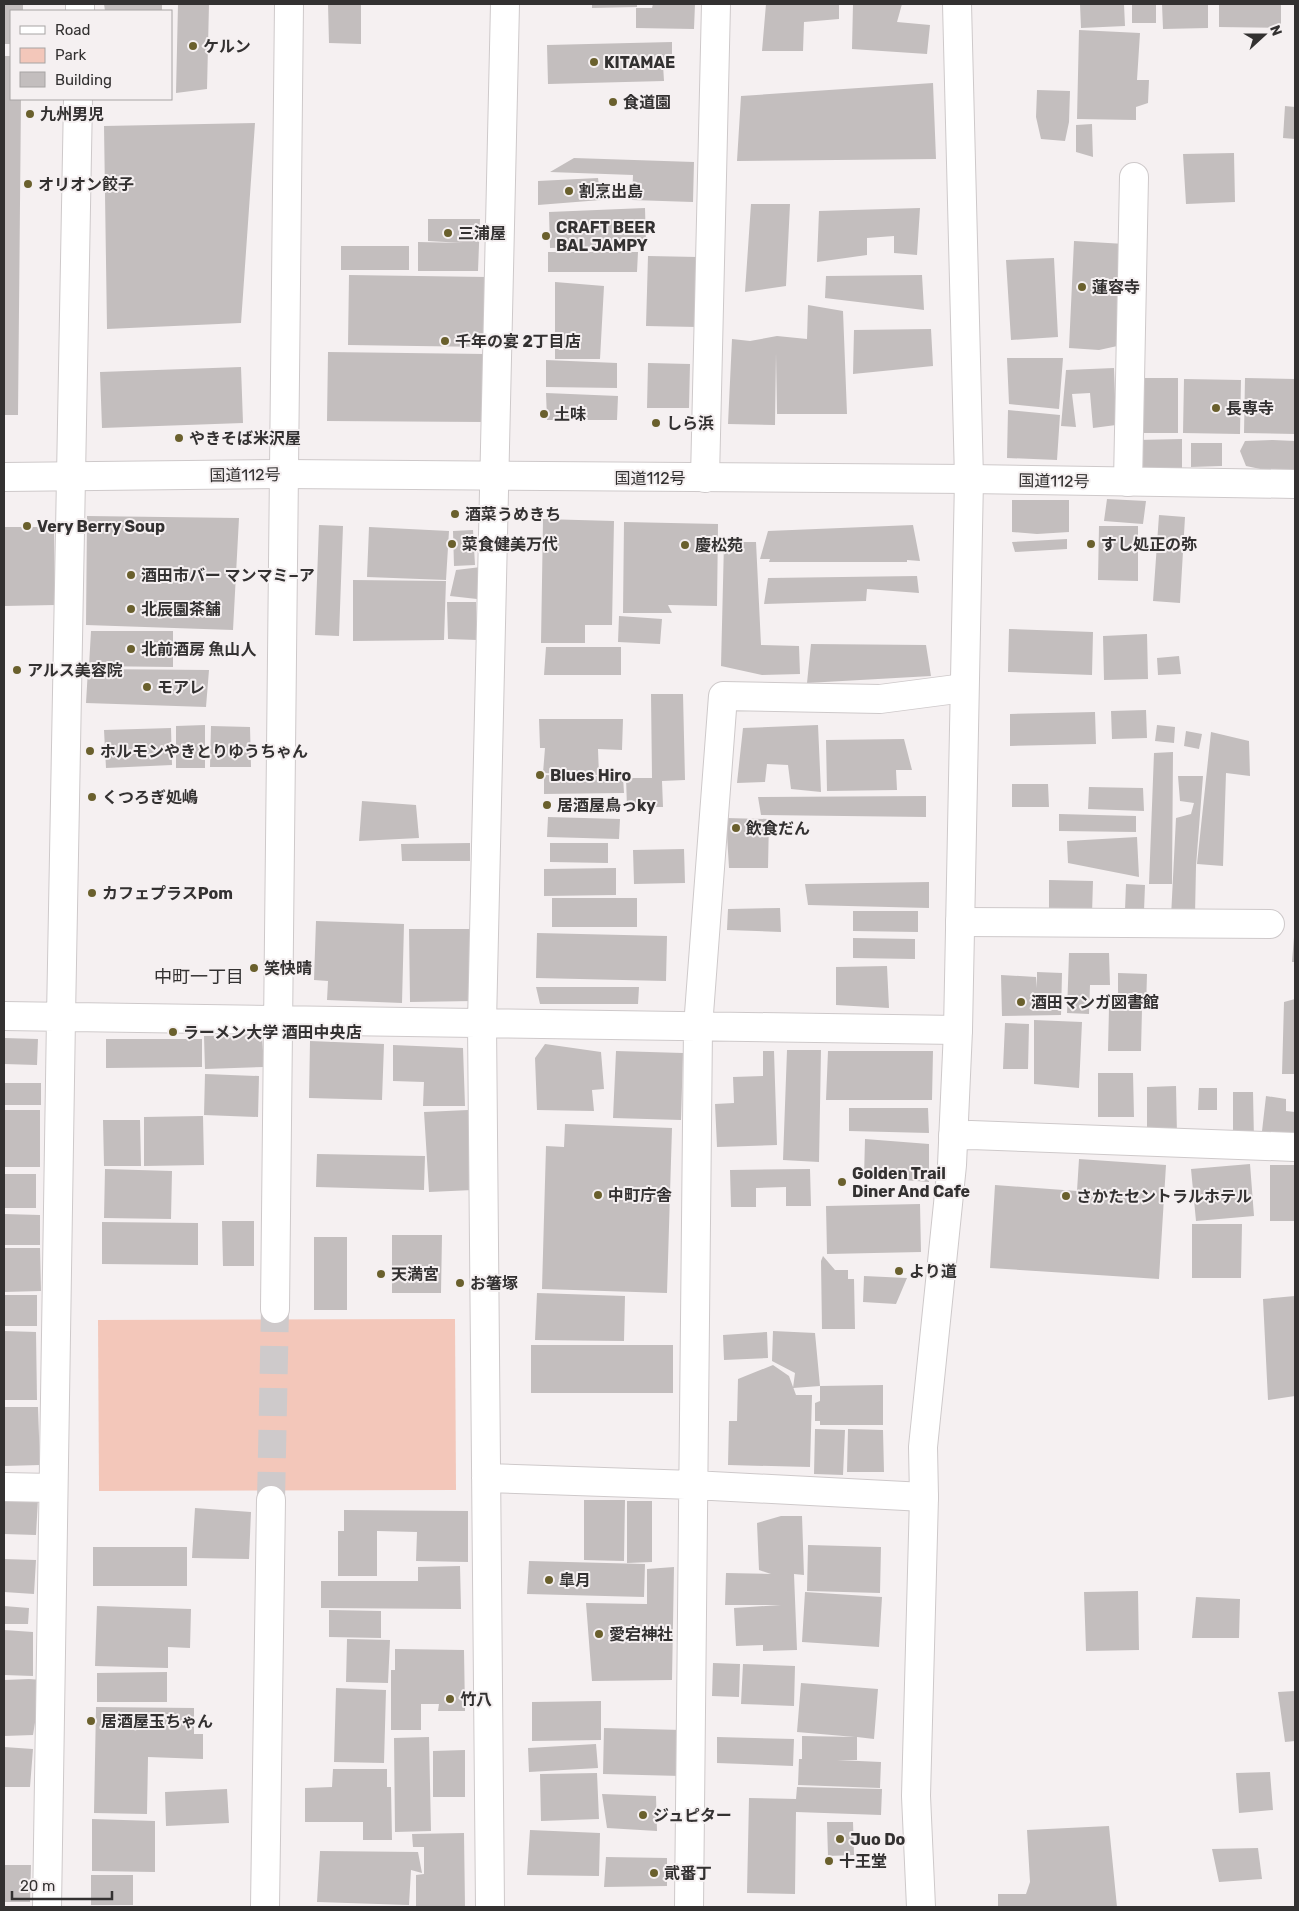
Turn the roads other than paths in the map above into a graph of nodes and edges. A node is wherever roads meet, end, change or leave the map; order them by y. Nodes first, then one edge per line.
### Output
1 (289, 4) edge
2 (505, 4) edge
3 (716, 4) edge
4 (957, 4) edge
5 (78, 100) edge
6 (1134, 177) dead end
7 (284, 474) junction
8 (4, 477) edge
9 (70, 477) junction
10 (493, 477) junction
11 (705, 478) junction
12 (969, 479) junction
13 (1128, 482) junction
14 (1295, 484) edge
15 (964, 688) junction
16 (960, 922) junction
17 (1270, 924) dead end
18 (4, 1016) edge
19 (61, 1017) junction
20 (278, 1020) junction
21 (482, 1023) junction
22 (698, 1026) junction
23 (958, 1030) junction
24 (953, 1136) junction
25 (1295, 1147) edge
26 (275, 1309) tunnel mouth
27 (486, 1478) junction
28 (693, 1485) junction
29 (4, 1487) edge
30 (53, 1488) junction
31 (924, 1498) junction
32 (271, 1500) tunnel mouth
33 (48, 1907) edge
34 (265, 1907) edge
35 (490, 1907) edge
36 (688, 1907) edge
37 (921, 1907) edge

1 - 7 main road
2 - 10 main road
3 - 11 main road
4 - 12 main road
5 - 9 main road
6 - 13 main road
7 - 9 main road, 国道112号
7 - 10 main road, 国道112号
7 - 20 main road
8 - 9 main road, 国道112号
9 - 19 main road
10 - 11 main road, 国道112号
10 - 21 main road
11 - 12 main road, 国道112号
12 - 13 main road, 国道112号
12 - 15 main road
13 - 14 main road, 国道112号
15 - 16 main road
15 - 22 main road
16 - 17 main road
16 - 23 main road
18 - 19 main road
19 - 20 main road
19 - 30 main road
20 - 21 main road
20 - 26 main road
21 - 22 main road
21 - 27 main road
22 - 23 main road
22 - 28 main road
23 - 24 main road
24 - 25 main road
24 - 31 main road
27 - 28 main road
27 - 35 main road
28 - 31 main road
28 - 36 main road
29 - 30 main road
30 - 33 main road
31 - 37 main road
32 - 34 main road

